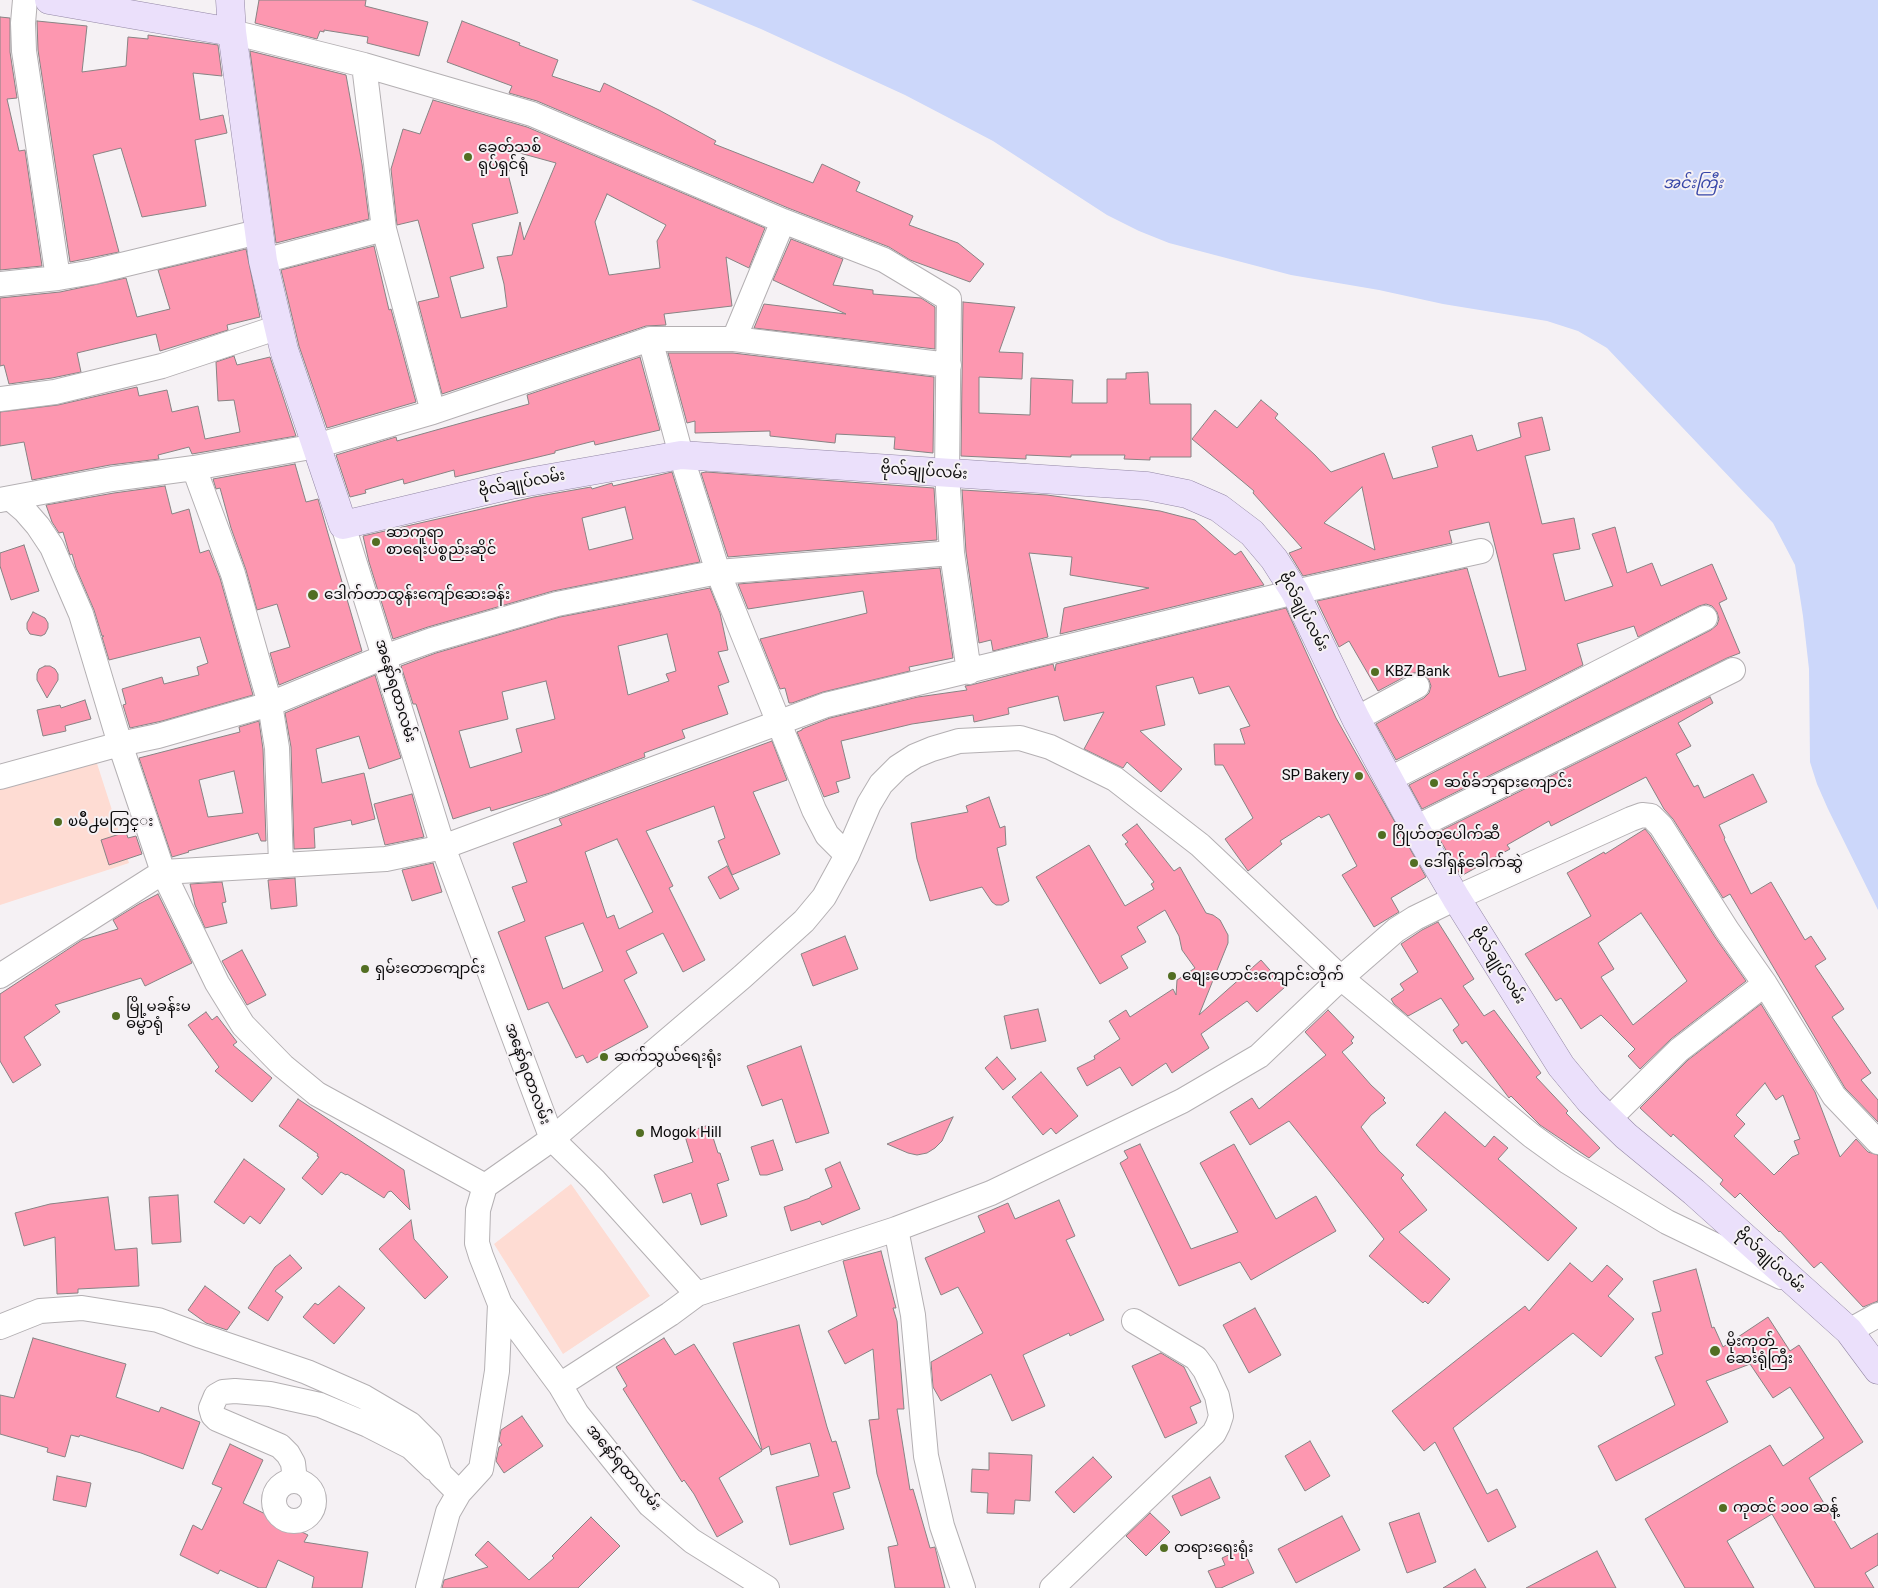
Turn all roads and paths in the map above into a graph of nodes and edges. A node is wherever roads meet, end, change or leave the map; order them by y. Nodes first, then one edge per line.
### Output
1 (25, 0) edge
2 (49, 0) edge
3 (230, 0) edge
4 (232, 32) junction
5 (364, 66) junction
6 (783, 221) junction
7 (384, 229) junction
8 (258, 232) junction
9 (263, 261) junction
10 (58, 278) junction
11 (0, 284) edge
12 (279, 327) junction
13 (650, 339) junction
14 (734, 339) junction
15 (949, 365) junction
16 (0, 399) edge
17 (432, 412) junction
18 (316, 446) junction
19 (681, 455) junction
20 (194, 468) junction
21 (947, 473) junction
22 (6, 500) edge
23 (343, 525) junction
24 (1481, 551) dead end
25 (952, 553) junction
26 (718, 572) junction
27 (1295, 592) junction
28 (1705, 618) dead end
29 (384, 657) junction
30 (1732, 670) dead end
31 (969, 672) junction
32 (1417, 686) dead end
33 (270, 704) junction
34 (1356, 719) junction
35 (778, 722) junction
36 (120, 744) junction
37 (0, 777) edge
38 (1388, 780) junction
39 (1415, 828) junction
40 (443, 847) junction
41 (847, 855) junction
42 (281, 864) junction
43 (163, 872) junction
44 (1456, 898) junction
45 (0, 976) edge
46 (1341, 978) junction
47 (1764, 984) junction
48 (1609, 1119) junction
49 (552, 1139) junction
50 (1878, 1142) edge
51 (485, 1186) junction
52 (896, 1229) junction
53 (1793, 1283) junction
54 (697, 1294) junction
55 (500, 1304) junction
56 (1878, 1315) edge
57 (1134, 1321) dead end
58 (0, 1327) edge
59 (1848, 1331) junction
60 (1878, 1370) edge
61 (560, 1385) junction
62 (440, 1474) junction
63 (292, 1480) dead end
64 (459, 1494) junction
65 (428, 1588) edge
66 (767, 1588) edge
67 (963, 1588) edge
68 (1052, 1588) edge

1 - 10 street
2 - 4 main road
3 - 4 main road
4 - 5 street
4 - 8 main road
5 - 6 street
5 - 7 street
6 - 14 street
6 - 15 street
7 - 9 street
7 - 17 street
8 - 9 main road
8 - 10 street
9 - 12 main road
10 - 11 street
12 - 16 street
12 - 18 main road
13 - 14 street
13 - 17 street
13 - 19 street
14 - 15 street
15 - 21 street
17 - 18 street
18 - 20 street
18 - 23 main road
19 - 21 main road, ဗိုလ်‌ချုပ်‌လမ်း
19 - 23 main road, ဗိုလ်‌ချုပ်‌လမ်း
19 - 26 street
20 - 22 street
20 - 33 street
21 - 25 street
21 - 27 main road, ဗိုလ်‌ချုပ်‌လမ်း
22 - 36 street
23 - 29 street, အ‌နော်‌ရထာလမ်း
24 - 27 street
25 - 26 street
25 - 31 street
26 - 29 street
26 - 35 street
27 - 31 street
27 - 34 main road, ဗိုလ်‌ချုပ်‌လမ်း
28 - 38 street
29 - 33 street
29 - 40 street, အ‌နော်‌ရထာလမ်း
30 - 39 street
31 - 35 street
32 - 34 street
33 - 36 street
33 - 42 street
34 - 38 main road, ဗိုလ်‌ချုပ်‌လမ်း
35 - 40 street
35 - 41 street
36 - 37 street
36 - 43 street
38 - 39 main road, ဗိုလ်‌ချုပ်‌လမ်း
39 - 44 main road, ဗိုလ်‌ချုပ်‌လမ်း
40 - 42 street
40 - 49 street, အ‌နော်‌ရထာလမ်း
41 - 46 street
41 - 49 street
42 - 43 street
43 - 45 street
43 - 51 street
44 - 46 street
44 - 47 street
44 - 48 main road, ဗိုလ်‌ချုပ်‌လမ်း
46 - 52 street
46 - 53 street
47 - 48 street
47 - 50 street
48 - 53 main road, ဗိုလ်‌ချုပ်‌လမ်း
49 - 51 street, အ‌နော်‌ရထာလမ်း
49 - 54 street
51 - 55 street, အ‌နော်‌ရထာလမ်း
52 - 54 street
52 - 67 street
53 - 59 main road, ဗိုလ်‌ချုပ်‌လမ်း
54 - 61 street
55 - 61 street, အ‌နော်‌ရထာလမ်း
55 - 64 street
56 - 59 street
57 - 68 street
58 - 62 street
59 - 60 main road, ဗိုလ်‌ချုပ်‌လမ်း
61 - 66 street, အ‌နော်‌ရထာလမ်း
62 - 63 street
62 - 64 street
64 - 65 street

